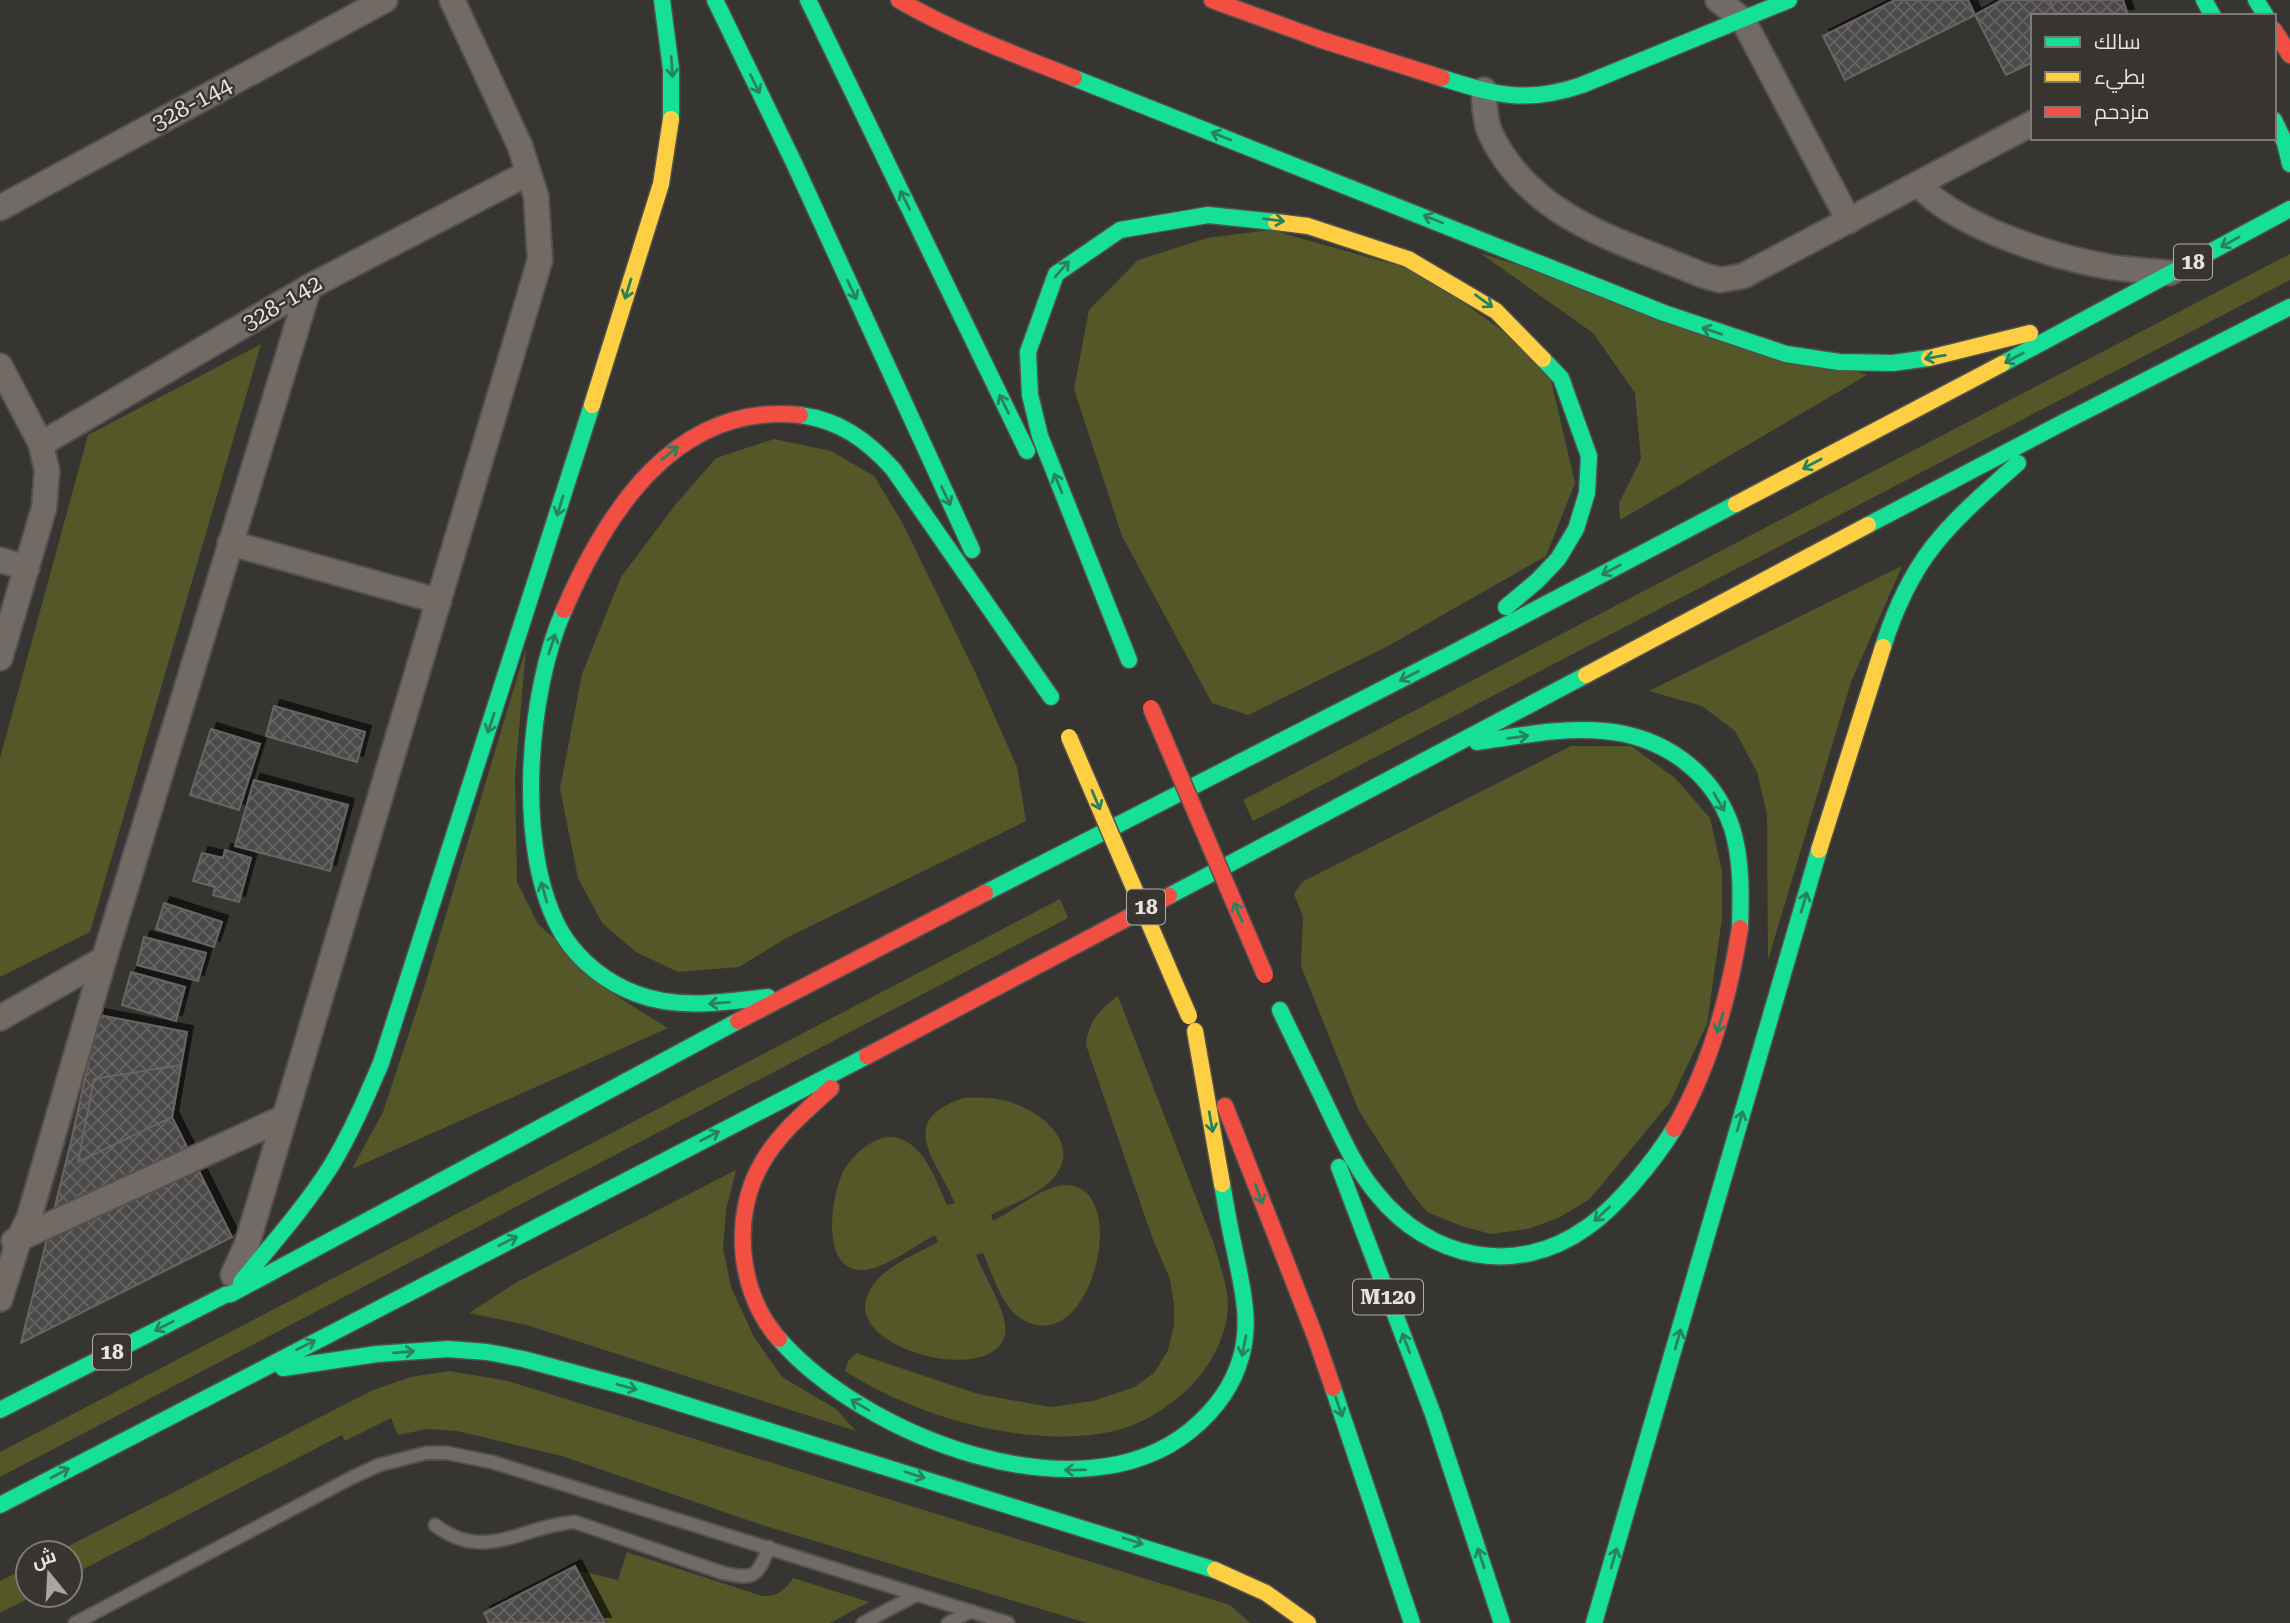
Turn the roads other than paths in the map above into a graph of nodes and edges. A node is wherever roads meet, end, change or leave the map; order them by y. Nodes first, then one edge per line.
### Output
1 (385, 0) edge
2 (452, 0) edge
3 (662, 0) edge
4 (715, 0) edge
5 (808, 0) edge
6 (899, 0) edge
7 (1212, 0) edge
8 (1718, 0) edge
9 (1789, 0) edge
10 (1743, 20) junction
11 (2276, 33) edge
12 (2290, 55) edge
13 (1484, 90) junction
14 (2031, 124) edge
15 (2276, 124) edge
16 (2290, 164) edge
17 (528, 173) junction
18 (1917, 184) junction
19 (0, 208) edge
20 (2290, 209) edge
21 (1849, 221) junction
22 (2173, 273) junction
23 (309, 287) junction
24 (2290, 307) edge
25 (2096, 315) junction
26 (0, 366) edge
27 (2062, 423) junction
28 (41, 444) junction
29 (230, 543) junction
30 (0, 560) edge
31 (27, 568) junction
32 (439, 601) junction
33 (1450, 655) junction
34 (0, 658) edge
35 (1148, 702) dead end
36 (1067, 732) dead end
37 (1450, 746) junction
38 (104, 959) junction
39 (1272, 992) junction
40 (787, 995) junction
41 (0, 1018) edge
42 (1192, 1023) junction
43 (860, 1059) junction
44 (283, 1118) junction
45 (20, 1236) junction
46 (0, 1252) edge
47 (228, 1295) junction
48 (0, 1299) edge
49 (240, 1378) junction
50 (0, 1410) edge
51 (0, 1505) edge
52 (435, 1525) dead end
53 (769, 1547) junction
54 (916, 1595) junction
55 (971, 1611) junction
56 (75, 1623) edge
57 (863, 1623) edge
58 (948, 1623) edge
59 (1008, 1623) edge
60 (1308, 1623) edge
61 (1412, 1623) edge
62 (1502, 1623) edge
63 (1594, 1623) edge

1 - 19 street, 328-144
2 - 17 street
3 -> 47 main road
4 - 40 main road
5 - 33 main road
25 -> 6 main road
7 - 13 main road
8 - 10 street
9 - 10 main road
10 - 13 main road
10 - 21 street
11 - 12 main road
13 - 21 street
14 - 18 street
15 - 16 main road
17 - 23 street, 328-142
17 - 32 street
18 - 21 street
18 - 22 street
20 -> 22 main road, 18
22 - 25 main road, 18
23 - 28 street, 328-142
23 - 29 street
24 - 27 main road, 18
25 -> 33 main road, 18
26 - 28 street
27 - 37 main road, 18
63 -> 27 main road
28 - 31 street
29 - 32 street
29 - 38 street
30 - 31 street
31 - 34 street
32 - 44 street
33 -> 40 main road, 18
39 -> 35 main road, M120, bridge
36 -> 42 main road, bridge
37 -> 39 main road
37 - 43 main road, 18
38 - 41 street
38 - 45 street
62 -> 39 main road, M120
40 - 47 main road, 18
42 -> 43 main road
42 -> 61 main road
49 -> 43 main road, 18
44 - 45 street
44 - 47 street
45 - 46 street
45 - 48 street
47 -> 50 main road, 18
51 -> 49 main road, 18
49 -> 60 main road
52 - 53 lane
53 - 54 lane
53 - 56 lane
54 - 55 lane
54 - 57 lane
55 - 58 lane
55 - 59 lane

